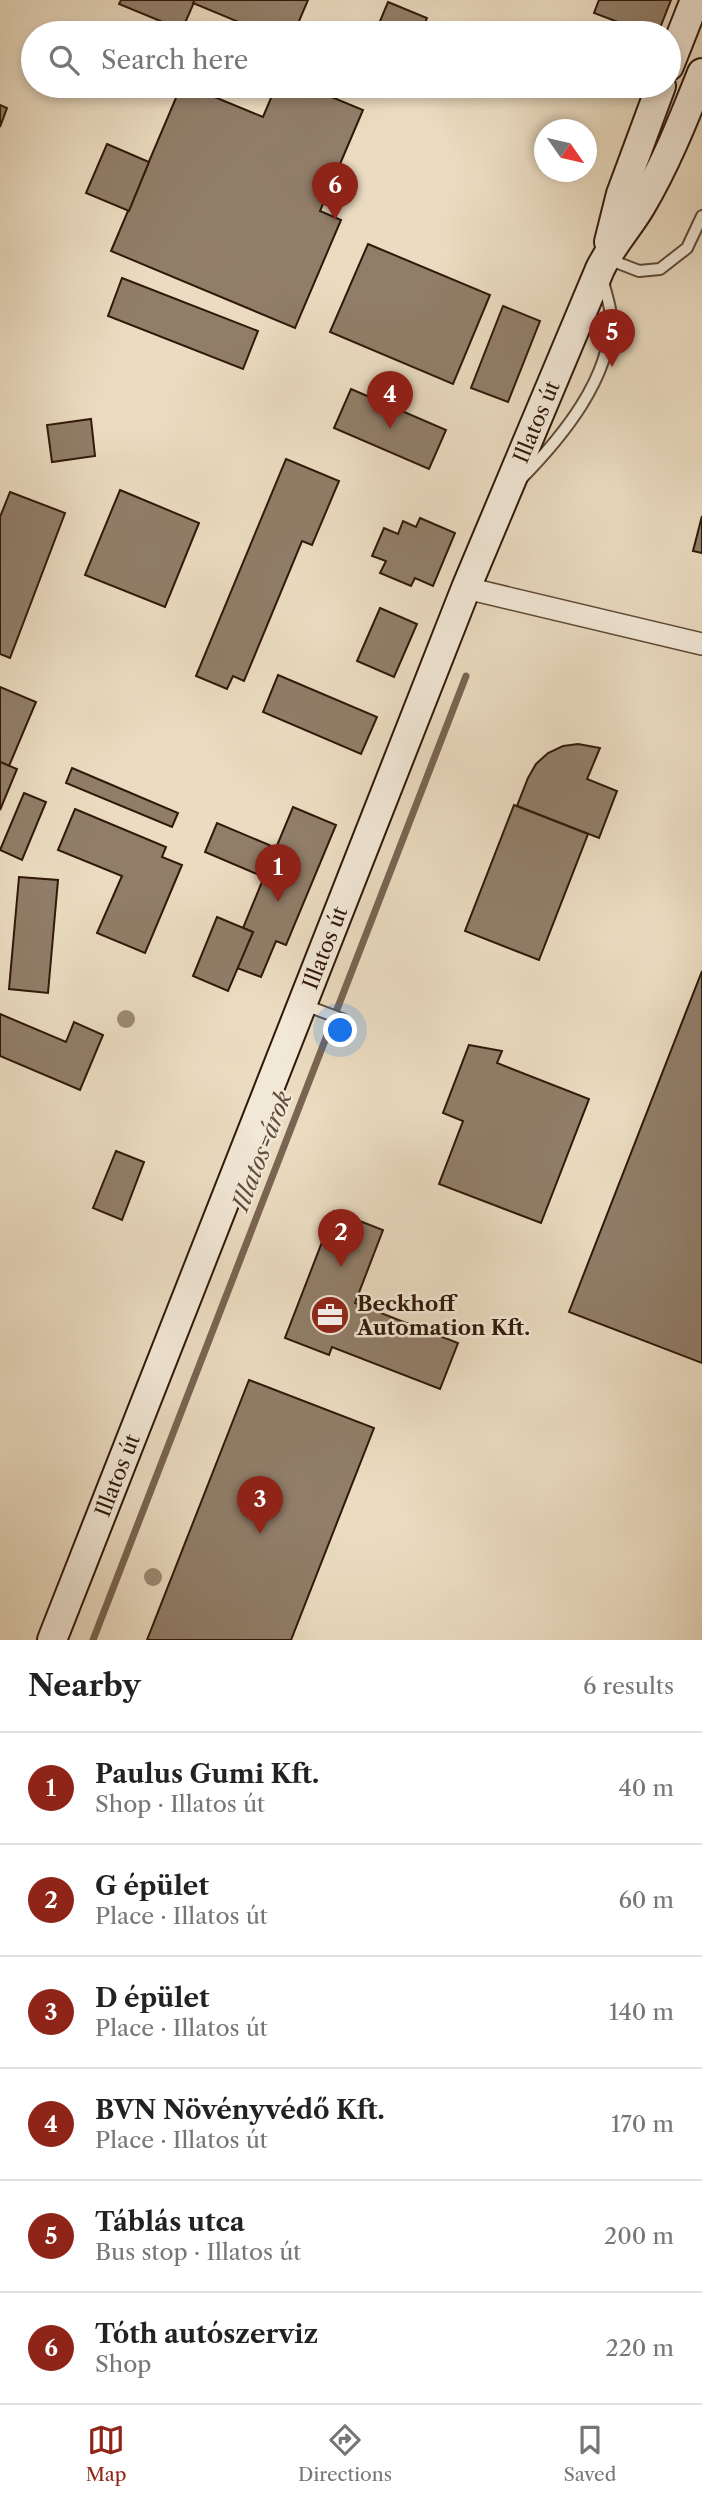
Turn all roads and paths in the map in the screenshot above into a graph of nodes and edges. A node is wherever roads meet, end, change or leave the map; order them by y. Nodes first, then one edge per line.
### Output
1 (695, 0) edge
2 (681, 36) edge
3 (702, 73) edge
4 (657, 98) edge
5 (702, 216) edge
6 (603, 264) junction
7 (505, 495) junction
8 (466, 588) junction
9 (702, 644) edge
10 (315, 1008) junction
11 (342, 1019) dead end
12 (52, 1640) edge

1 - 2 street
3 - 6 street, Illatos út
4 - 6 street, Illatos út
5 - 6 lane
6 - 7 street, Illatos út
6 - 7 lane
7 - 8 street, Illatos út
8 - 9 street
8 - 10 street, Illatos út
10 - 11 lane
10 - 12 street, Illatos út

